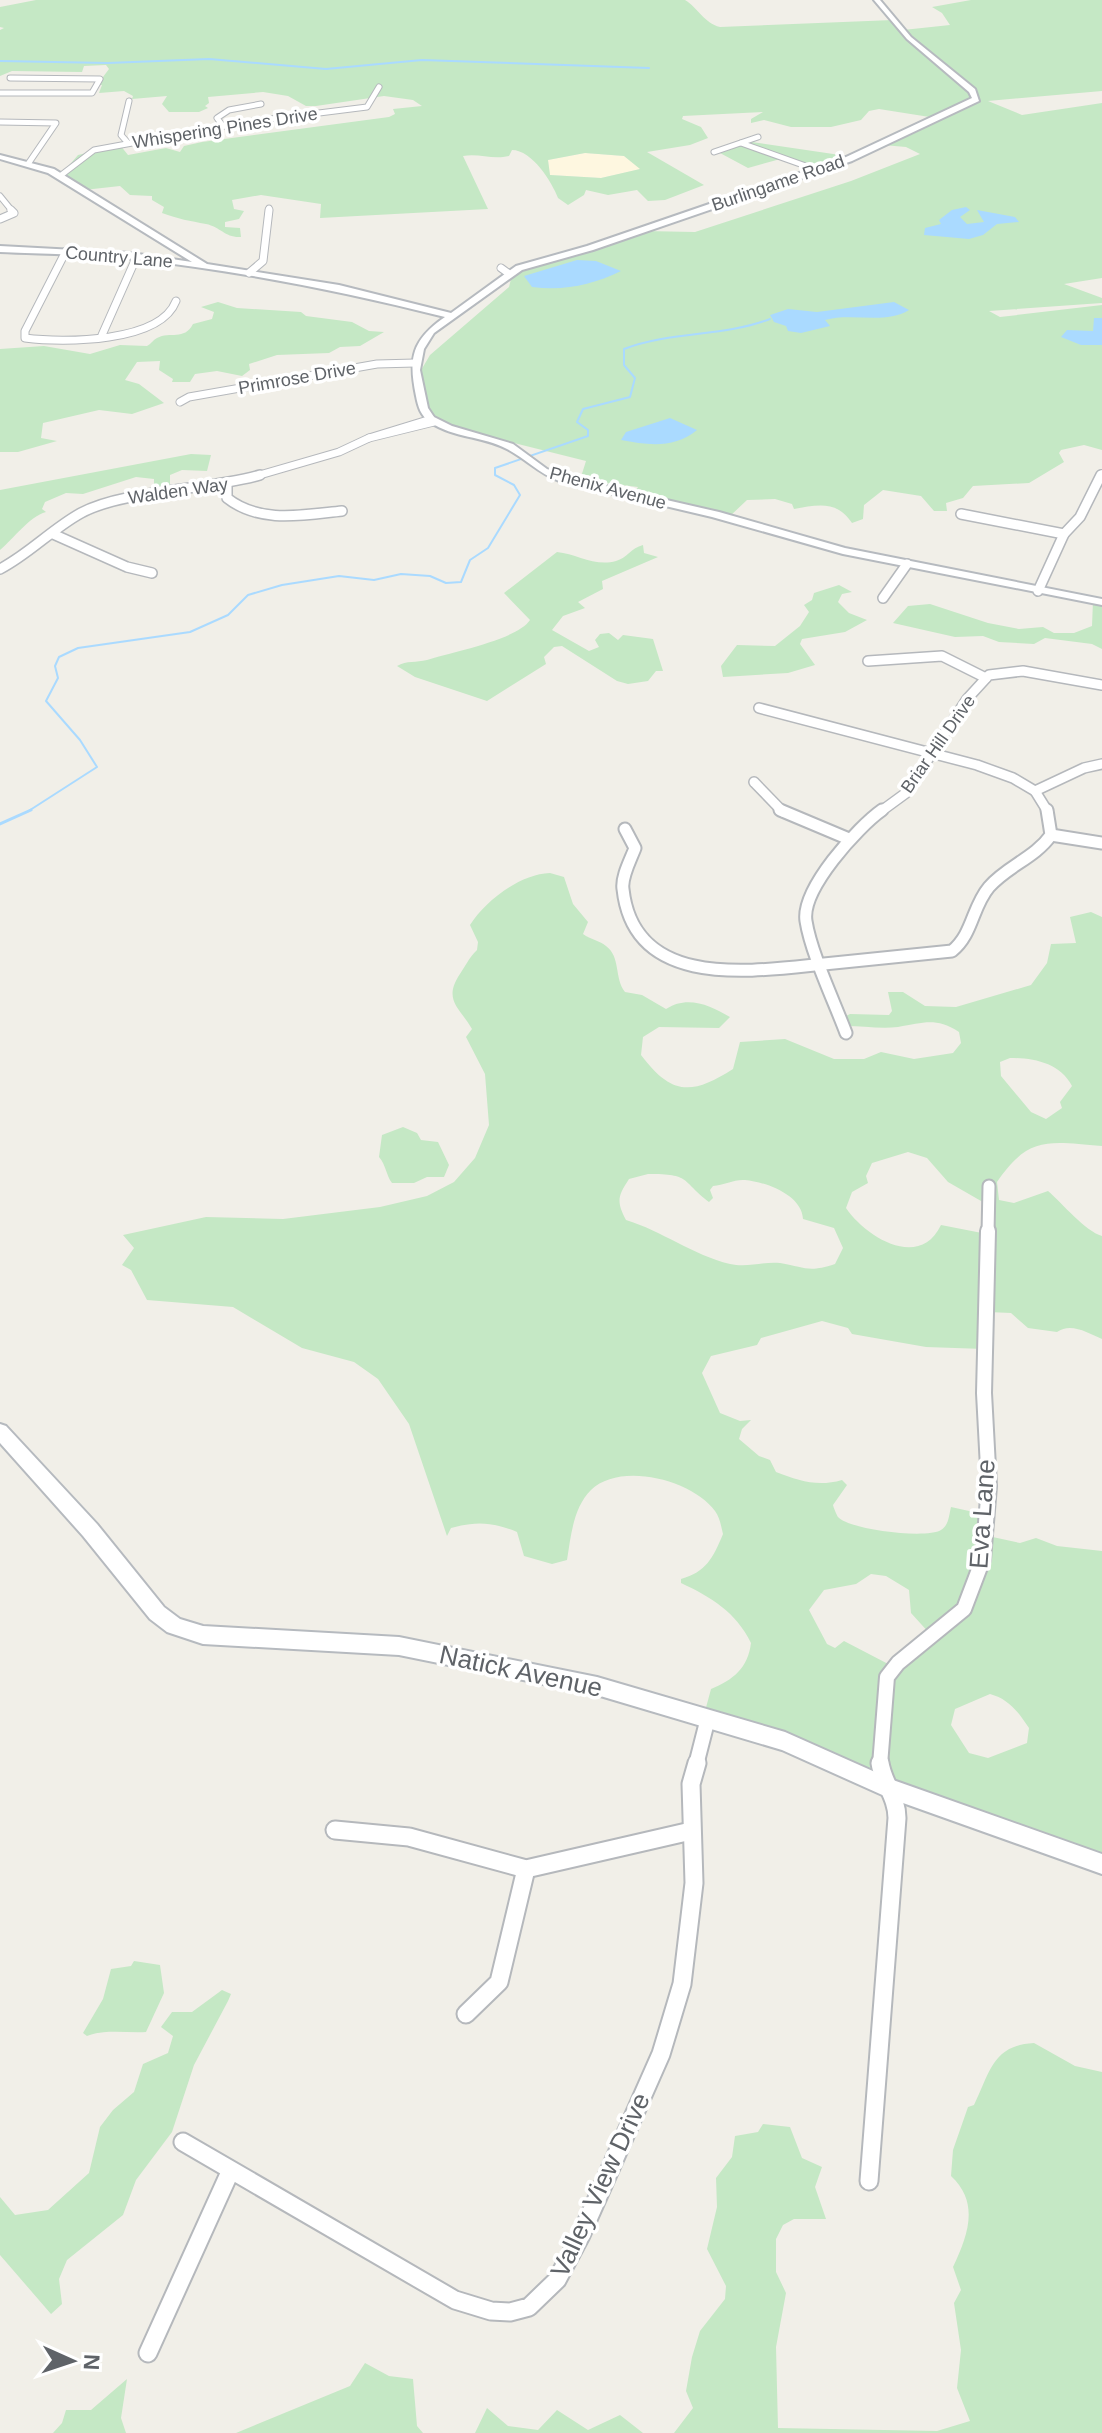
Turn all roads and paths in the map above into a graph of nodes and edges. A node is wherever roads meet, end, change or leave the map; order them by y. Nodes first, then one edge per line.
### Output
1 (877, 0) edge
2 (10, 78) dead end
3 (24, 79) junction
4 (379, 87) dead end
5 (0, 93) edge
6 (14, 93) junction
7 (129, 101) dead end
8 (261, 104) dead end
9 (0, 122) edge
10 (223, 126) junction
11 (758, 137) dead end
12 (128, 143) junction
13 (741, 143) junction
14 (714, 152) dead end
15 (5, 158) edge
16 (0, 164) edge
17 (28, 164) junction
18 (817, 170) junction
19 (57, 174) junction
20 (0, 196) edge
21 (269, 208) dead end
22 (0, 219) edge
23 (0, 249) edge
24 (66, 251) junction
25 (137, 256) junction
26 (205, 266) junction
27 (249, 273) junction
28 (176, 301) dead end
29 (449, 315) junction
30 (102, 335) junction
31 (415, 363) junction
32 (180, 402) dead end
33 (432, 420) junction
34 (1102, 474) edge
35 (227, 485) junction
36 (1087, 502) junction
37 (1102, 504) edge
38 (342, 511) dead end
39 (961, 514) dead end
40 (53, 534) junction
41 (1064, 534) junction
42 (907, 564) junction
43 (0, 569) edge
44 (152, 573) dead end
45 (1038, 591) junction
46 (883, 598) dead end
47 (1102, 602) edge
48 (868, 661) dead end
49 (986, 678) junction
50 (1102, 685) edge
51 (759, 708) dead end
52 (930, 752) junction
53 (1102, 764) edge
54 (754, 782) dead end
55 (1035, 791) junction
56 (625, 829) dead end
57 (1051, 835) junction
58 (849, 839) junction
59 (1102, 843) edge
60 (820, 966) junction
61 (846, 1033) dead end
62 (989, 1186) dead end
63 (0, 1431) edge
64 (708, 1718) junction
65 (889, 1788) junction
66 (335, 1830) dead end
67 (691, 1831) junction
68 (1102, 1864) edge
69 (526, 1869) junction
70 (466, 2014) dead end
71 (183, 2142) dead end
72 (230, 2172) junction
73 (869, 2181) dead end
74 (148, 2353) dead end

1 - 18 street, Burlingame Road
2 - 3 street
3 - 6 street
3 - 6 street
4 - 10 street, Whispering Pines Drive
5 - 6 street
7 - 12 street
8 - 10 street
9 - 17 street
10 - 12 street, Whispering Pines Drive
11 - 13 street
12 - 19 street, Whispering Pines Drive
13 - 14 street
13 - 18 street
15 - 16 street
15 - 17 street
17 - 19 street
18 - 29 street, Burlingame Road
19 - 26 street
20 - 22 street
21 - 27 street
23 - 24 street, Country Lane
24 - 25 street, Country Lane
24 - 30 street
25 - 26 street, Country Lane
25 - 30 street
26 - 27 street
27 - 29 street
28 - 30 street
29 - 31 street
31 - 32 street, Primrose Drive
31 - 33 street
33 - 35 street, Walden Way
33 - 42 street, Phenix Avenue
34 - 36 street
35 - 38 street
35 - 40 street, Walden Way
36 - 37 street
36 - 41 street
39 - 41 street
40 - 43 street, Walden Way
40 - 44 street
41 - 45 street
42 - 45 street, Phenix Avenue
42 - 46 street
45 - 47 street, Phenix Avenue
48 - 49 street
49 - 50 street, Briar Hill Drive
49 - 52 street, Briar Hill Drive
51 - 52 street
52 - 55 street
52 - 58 street, Briar Hill Drive
53 - 55 street
54 - 58 street
55 - 57 street
56 - 60 street
57 - 59 street
57 - 60 street
58 - 60 street, Briar Hill Drive
60 - 61 street, Briar Hill Drive
62 - 65 street, Eva Lane
63 - 64 street, Natick Avenue
64 - 65 street, Natick Avenue
64 - 67 street, Valley View Drive
65 - 68 street, Natick Avenue
65 - 73 street, Eva Lane
66 - 69 street
67 - 69 street
67 - 72 street, Valley View Drive
69 - 70 street
71 - 72 street, Valley View Drive
72 - 74 street

